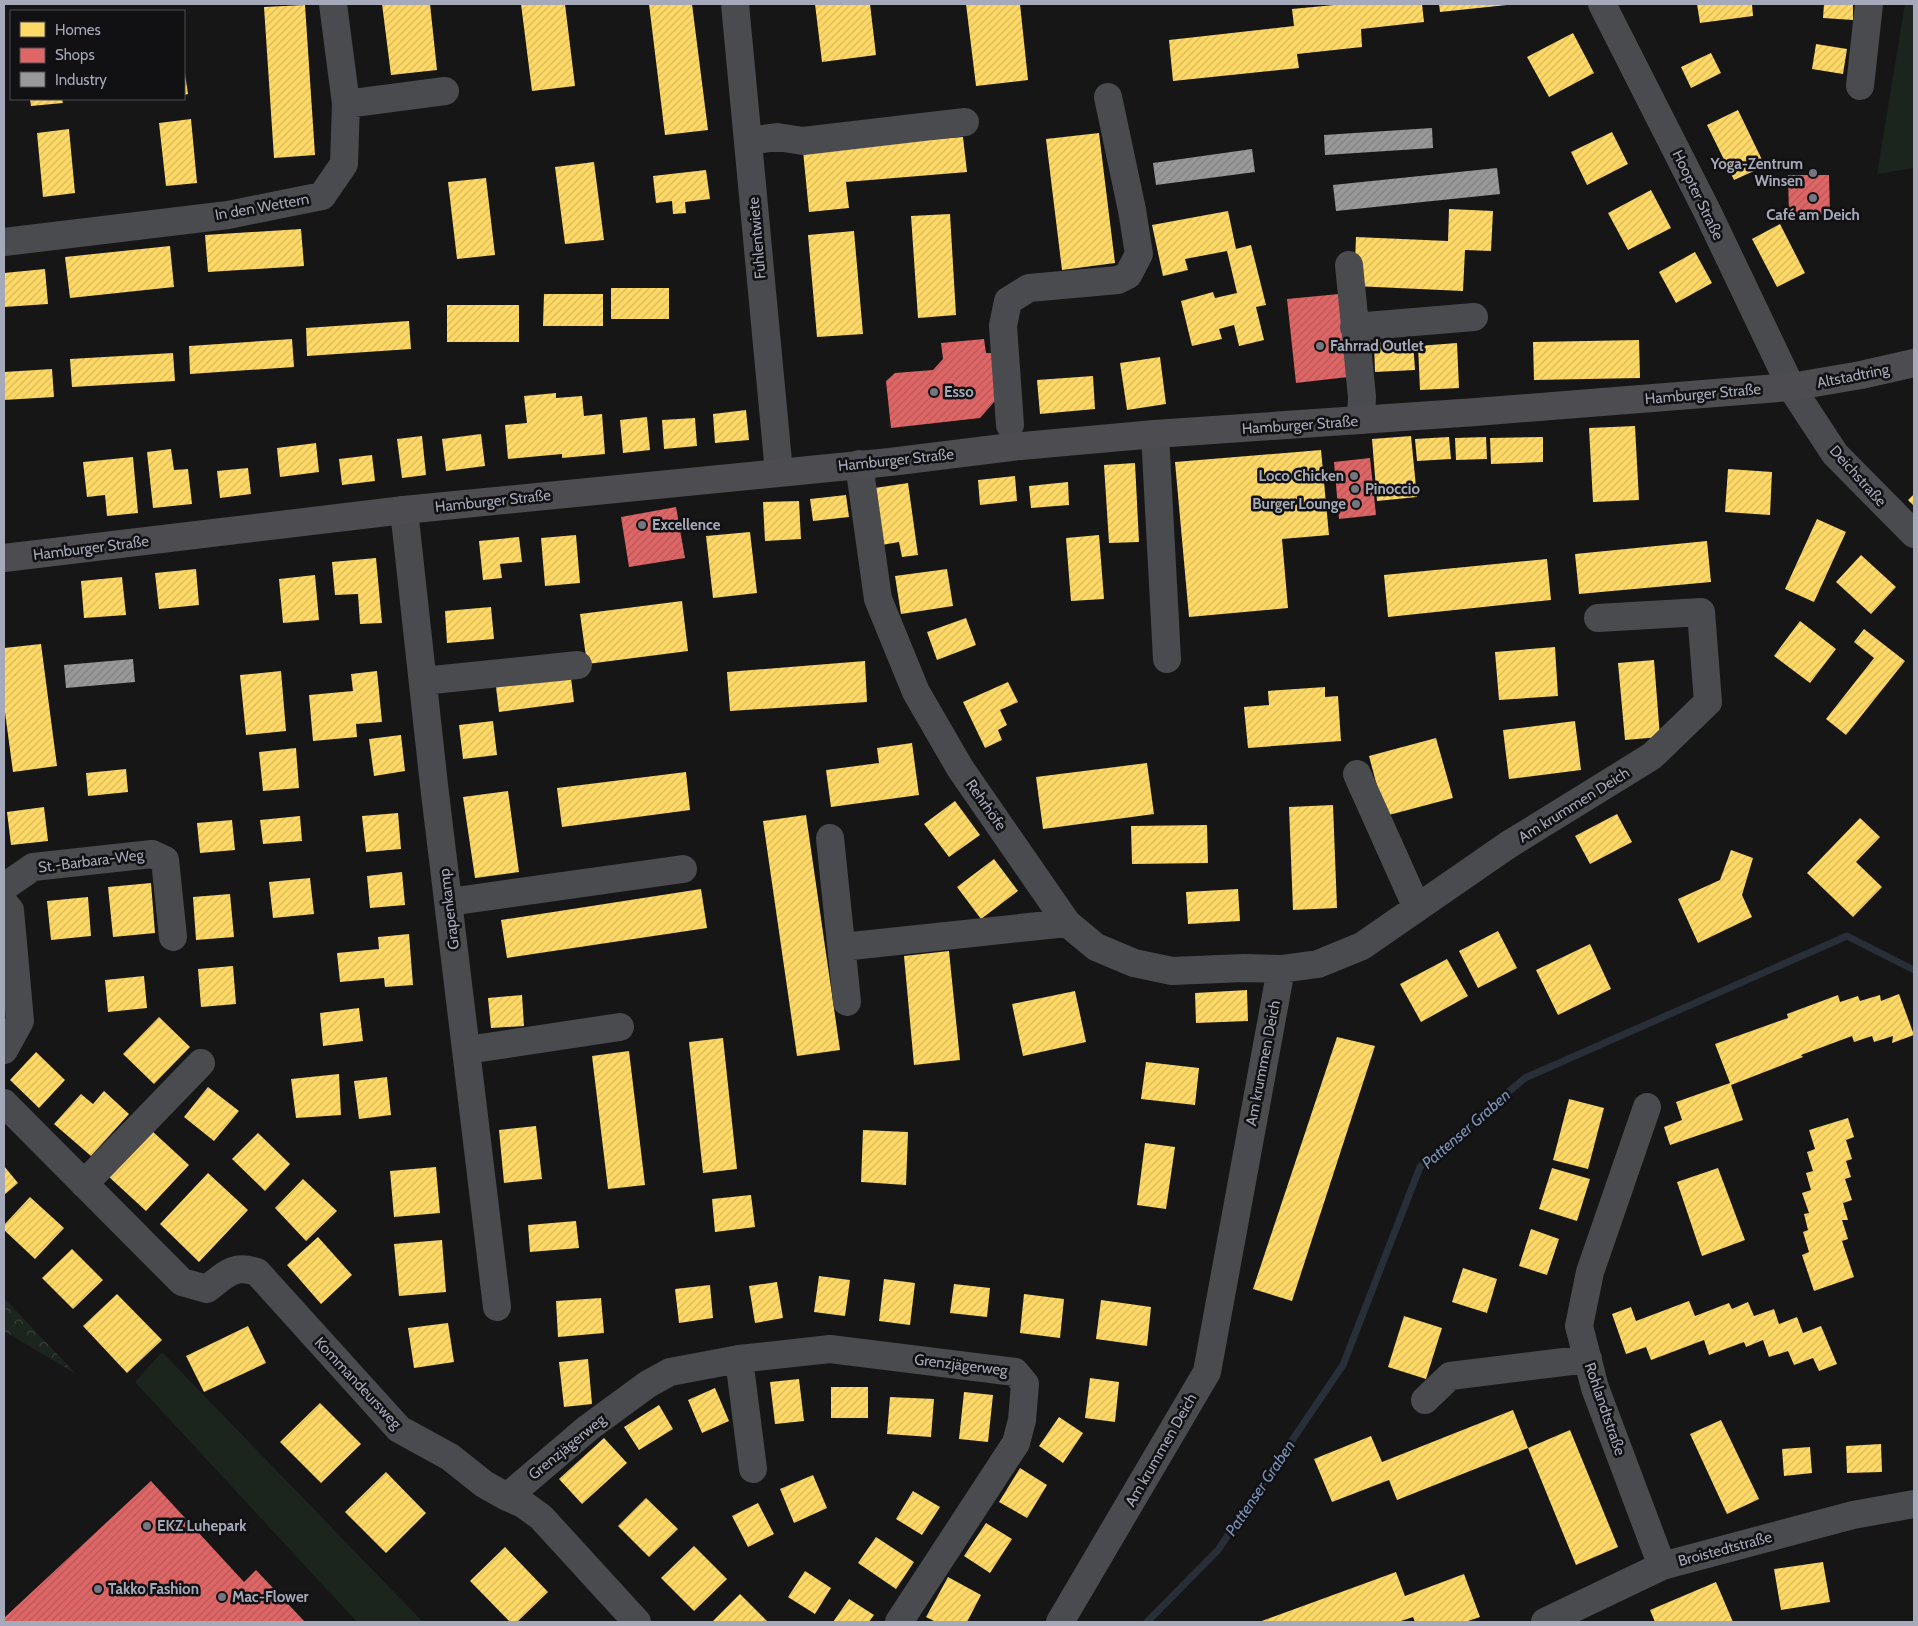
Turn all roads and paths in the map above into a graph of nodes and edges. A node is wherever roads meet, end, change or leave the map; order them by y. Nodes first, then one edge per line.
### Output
1 (333, 4) edge
2 (735, 4) edge
3 (1602, 4) edge
4 (1869, 4) edge
5 (1860, 86) dead end
6 (444, 91) dead end
7 (1108, 97) dead end
8 (346, 104) junction
9 (965, 122) dead end
10 (748, 141) junction
11 (4, 242) edge
12 (1349, 265) dead end
13 (1474, 317) dead end
14 (1354, 327) junction
15 (1914, 363) edge
16 (1791, 387) junction
17 (1361, 420) junction
18 (1010, 425) dead end
19 (1155, 434) junction
20 (860, 464) junction
21 (779, 472) junction
22 (404, 510) junction
23 (1914, 534) edge
24 (4, 558) edge
25 (1598, 618) dead end
26 (1167, 659) dead end
27 (578, 665) dead end
28 (423, 680) junction
29 (1357, 774) dead end
30 (830, 838) dead end
31 (683, 869) dead end
32 (4, 887) edge
33 (448, 902) junction
34 (4, 904) edge
35 (1417, 908) junction
36 (1067, 922) junction
37 (174, 937) dead end
38 (842, 947) junction
39 (1281, 969) junction
40 (848, 1002) dead end
41 (620, 1027) dead end
42 (4, 1050) edge
43 (466, 1050) junction
44 (201, 1063) dead end
45 (4, 1103) edge
46 (1647, 1106) dead end
47 (84, 1184) junction
48 (497, 1306) dead end
49 (739, 1359) junction
50 (1588, 1359) junction
51 (1425, 1400) dead end
52 (753, 1469) dead end
53 (508, 1497) junction
54 (1914, 1504) edge
55 (1662, 1566) junction
56 (637, 1622) edge
57 (899, 1622) edge
58 (1060, 1622) edge
59 (1545, 1622) edge

1 - 8 street, In den Wettern
2 - 10 street, Fuhlentwiete
3 - 16 street, Hoopter Straße
4 - 5 street
6 - 8 street
7 - 18 street
8 - 11 street, In den Wettern
9 - 10 street
10 - 21 street, Fuhlentwiete
12 - 14 street
13 - 14 street
14 - 17 street
15 - 16 main road, Altstadtring
16 - 17 main road, Hamburger Straße
16 - 23 street, Deichstraße
17 - 19 main road, Hamburger Straße
19 - 20 main road, Hamburger Straße
19 - 26 street
20 - 21 main road, Hamburger Straße
20 - 36 street, Rehrhöfe
21 - 22 main road, Hamburger Straße
22 - 24 main road, Hamburger Straße
22 - 28 street, Grapenkamp
25 - 35 street, Am krummen Deich
27 - 28 street
28 - 33 street, Grapenkamp
29 - 35 street
30 - 38 street
31 - 33 street
32 - 37 street, St.-Barbara-Weg
33 - 43 street, Grapenkamp
34 - 42 street
35 - 39 street, Am krummen Deich
36 - 38 street
36 - 39 street, Rehrhöfe
38 - 40 street
39 - 58 street, Am krummen Deich
41 - 43 street
43 - 48 street, Grapenkamp
44 - 47 street
45 - 47 street, Kommandeursweg
46 - 50 street, Rohlandtstraße
47 - 53 street, Kommandeursweg
49 - 52 street
49 - 53 street, Grenzjägerweg
49 - 57 street, Grenzjägerweg
50 - 51 street
50 - 55 street, Rohlandtstraße
53 - 56 street, Kommandeursweg
54 - 55 street, Broistedtstraße
55 - 59 street, Broistedtstraße

